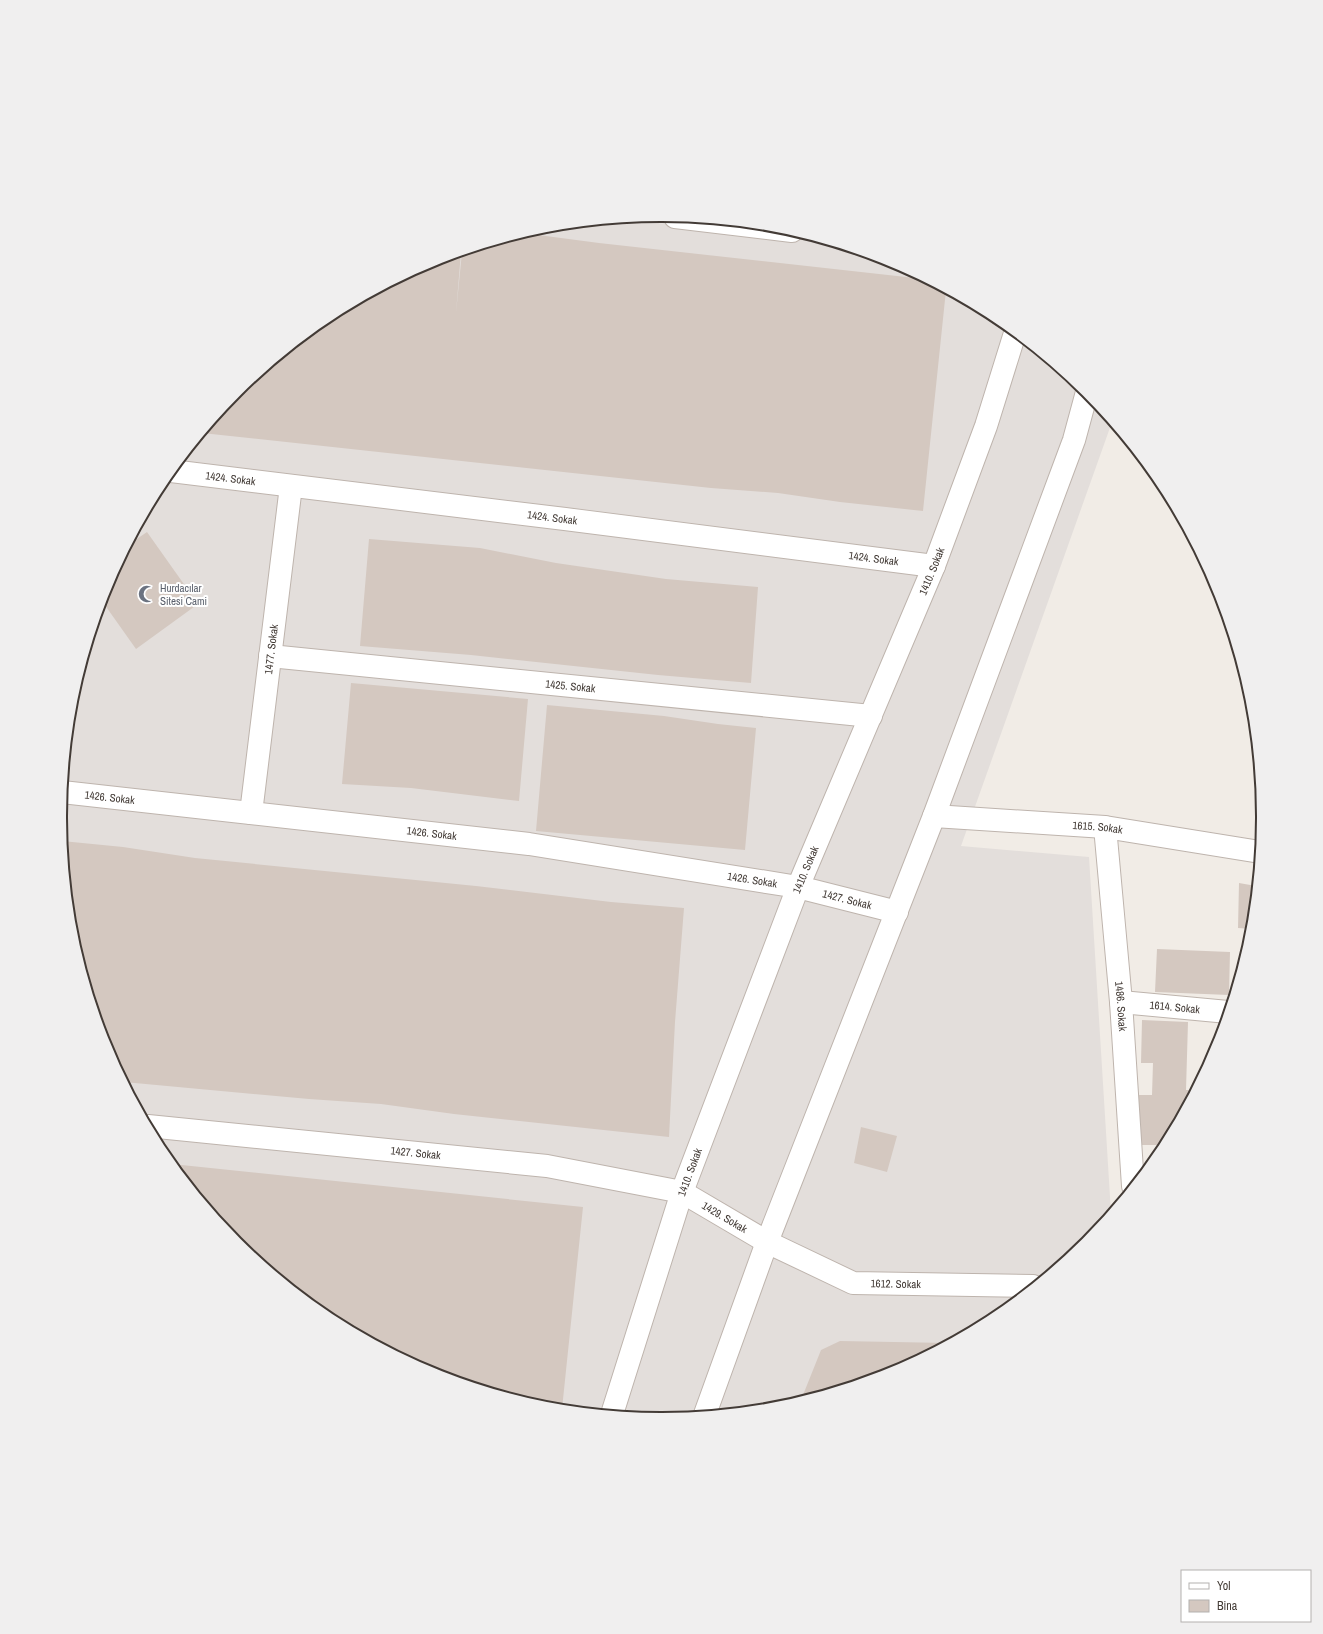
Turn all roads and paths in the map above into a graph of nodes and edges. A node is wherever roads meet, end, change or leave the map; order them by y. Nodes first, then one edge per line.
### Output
1 (1013, 338) edge
2 (1085, 400) edge
3 (178, 472) edge
4 (291, 486) junction
5 (934, 566) junction
6 (270, 656) junction
7 (871, 716) junction
8 (68, 793) edge
9 (251, 813) junction
10 (934, 816) junction
11 (1105, 827) junction
12 (1255, 851) edge
13 (798, 887) junction
14 (897, 912) junction
15 (1121, 1002) junction
16 (1223, 1012) edge
17 (155, 1127) edge
18 (1138, 1173) edge
19 (682, 1192) junction
20 (767, 1242) junction
21 (1027, 1286) edge
22 (614, 1409) edge
23 (707, 1409) edge

1 - 5 street, 1410. Sokak
2 - 10 street
3 - 4 street, 1424. Sokak
4 - 5 street, 1424. Sokak
4 - 6 street, 1477. Sokak
5 - 7 street, 1410. Sokak
6 - 7 street, 1425. Sokak
6 - 9 street, 1477. Sokak
7 - 13 street, 1410. Sokak
8 - 9 street, 1426. Sokak
9 - 13 street, 1426. Sokak
10 - 11 street, 1615. Sokak
10 - 14 street
11 - 12 street, 1615. Sokak
11 - 15 street, 1486. Sokak
13 - 14 street, 1427. Sokak
13 - 19 street, 1410. Sokak
14 - 20 street
15 - 16 street, 1614. Sokak
15 - 18 street, 1486. Sokak
17 - 19 street, 1427. Sokak
19 - 20 street, 1429. Sokak
19 - 22 street, 1410. Sokak
20 - 21 street, 1612. Sokak
20 - 23 street

